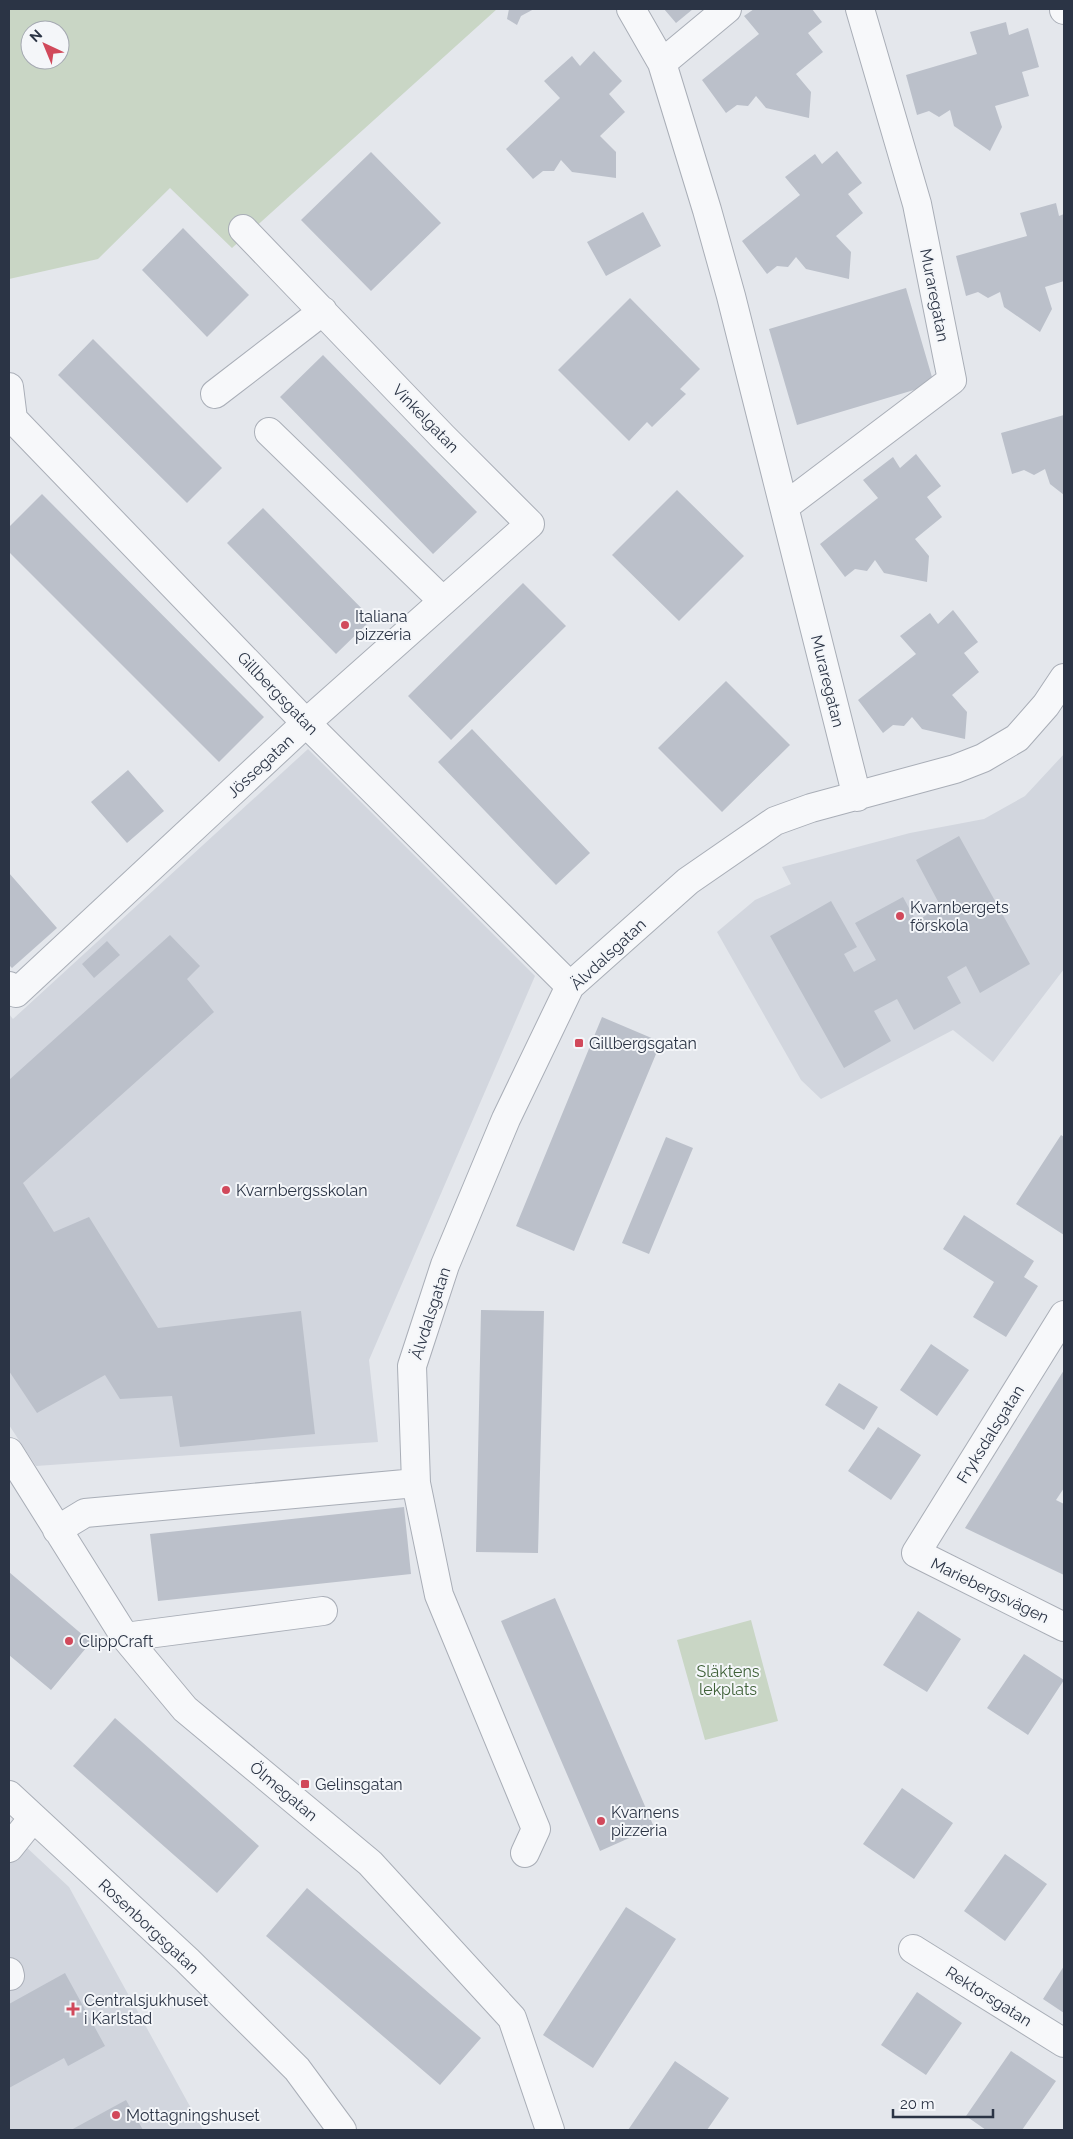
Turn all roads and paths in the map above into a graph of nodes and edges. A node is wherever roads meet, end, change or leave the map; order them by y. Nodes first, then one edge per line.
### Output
1 (631, 9) edge
2 (727, 9) edge
3 (860, 9) edge
4 (662, 63) junction
5 (243, 229) dead end
6 (323, 311) junction
7 (9, 387) edge
8 (215, 394) dead end
9 (11, 423) edge
10 (269, 432) dead end
11 (784, 507) junction
12 (530, 524) joint
13 (443, 601) junction
14 (1064, 678) edge
15 (306, 723) junction
16 (857, 797) junction
17 (570, 986) junction
18 (12, 990) edge
19 (1064, 1315) edge
20 (9, 1452) edge
21 (416, 1482) junction
22 (57, 1530) junction
23 (916, 1553) joint
24 (323, 1611) dead end
25 (1064, 1627) edge
26 (125, 1637) junction
27 (9, 1795) edge
28 (33, 1818) junction
29 (9, 1848) edge
30 (525, 1852) dead end
31 (913, 1949) dead end
32 (1064, 2043) edge
33 (342, 2130) edge
34 (550, 2130) edge

1 - 4 street, Muraregatan
2 - 4 street
3 - 11 street, Muraregatan
4 - 11 street, Muraregatan
5 - 6 street, Vinkelgatan
6 - 8 street
6 - 12 street, Vinkelgatan
7 - 9 street, Gillbergsgatan
9 - 15 street, Gillbergsgatan
10 - 13 street
11 - 16 street, Muraregatan
12 - 13 street, Jössegatan
13 - 15 street, Jössegatan
14 - 16 street, Älvdalsgatan
15 - 17 street, Gillbergsgatan
15 - 18 street, Jössegatan
16 - 17 street, Älvdalsgatan
17 - 21 street, Älvdalsgatan
19 - 23 street, Fryksdalsgatan
20 - 22 street, Ölmegatan
21 - 22 street
21 - 30 street, Älvdalsgatan
22 - 26 street, Ölmegatan
23 - 25 street, Mariebergsvägen
24 - 26 street
26 - 34 street, Ölmegatan
27 - 28 street, Rosenborgsgatan
28 - 29 street
28 - 33 street, Rosenborgsgatan
31 - 32 street, Rektorsgatan

